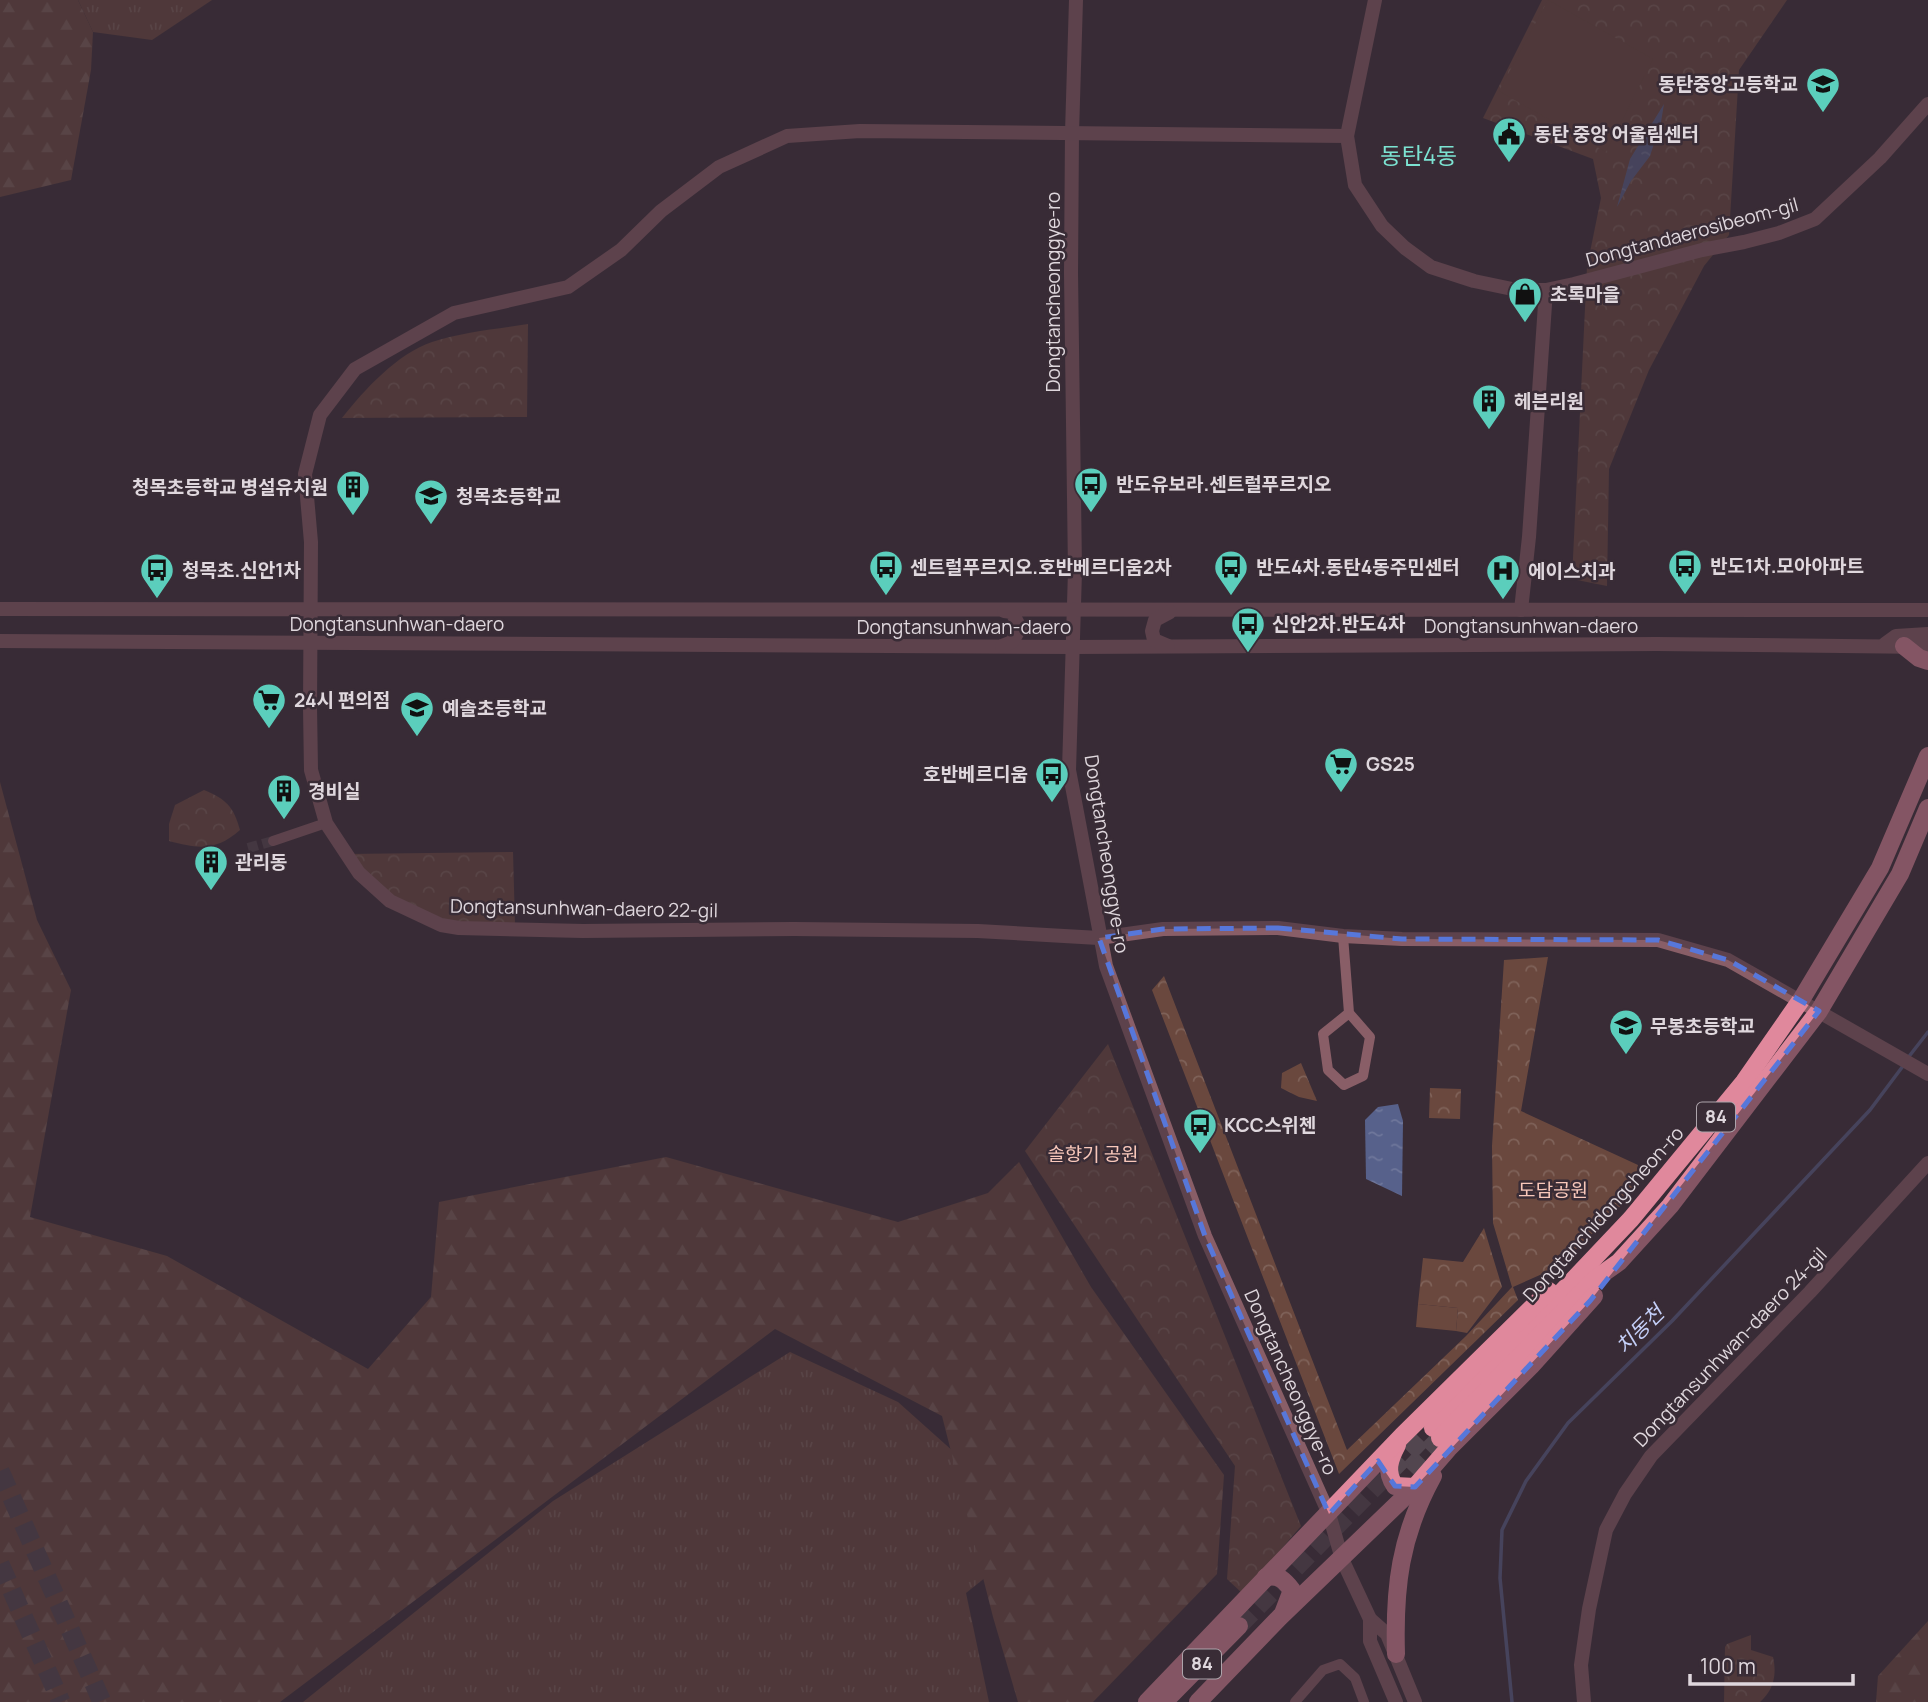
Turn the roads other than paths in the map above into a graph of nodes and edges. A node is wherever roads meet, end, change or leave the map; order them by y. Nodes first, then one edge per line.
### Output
1 (1076, 0) edge
2 (1375, 0) edge
3 (1928, 104) edge
4 (1072, 133) junction
5 (1347, 136) junction
6 (1546, 290) junction
7 (0, 609) edge
8 (311, 610) junction
9 (999, 610) junction
10 (1075, 610) junction
11 (1174, 610) junction
12 (1521, 610) junction
13 (1926, 611) edge
14 (1928, 634) edge
15 (0, 641) edge
16 (312, 642) junction
17 (1884, 645) junction
18 (1904, 646) junction
19 (1928, 646) edge
20 (1001, 647) junction
21 (1170, 647) junction
22 (1073, 648) junction
23 (1928, 661) edge
24 (1928, 757) edge
25 (1928, 808) edge
26 (326, 823) junction
27 (273, 841) tunnel mouth
28 (1343, 936) junction
29 (1099, 938) junction
30 (1801, 1000) junction
31 (1819, 1011) junction
32 (1349, 1013) junction
33 (1928, 1074) edge
34 (1928, 1163) edge
35 (1604, 1247) junction
36 (1402, 1436) junction
37 (1440, 1438) junction
38 (1415, 1487) junction
39 (1329, 1514) junction
40 (1342, 1559) junction
41 (1266, 1577) junction
42 (1280, 1617) junction
43 (1370, 1619) junction
44 (1396, 1654) junction
45 (1147, 1702) edge
46 (1164, 1702) edge
47 (1182, 1702) edge
48 (1198, 1702) edge
49 (1295, 1702) edge
50 (1364, 1702) edge
51 (1396, 1702) edge
52 (1415, 1702) edge
53 (1584, 1702) edge

1 - 4 street, Dongtancheonggye-ro
2 - 5 street, Dongtandaerosibeom-gil
3 - 6 street, Dongtandaerosibeom-gil
4 - 5 street, Dongtansunhwan-daero 22-gil
4 - 8 street, Dongtansunhwan-daero 22-gil
4 - 10 street, Dongtancheonggye-ro
5 - 6 street, Dongtandaerosibeom-gil
6 - 12 street
7 - 8 street, Dongtansunhwan-daero
8 - 9 street, Dongtansunhwan-daero
8 - 16 street, Dongtansunhwan-daero 22-gil
9 - 10 street, Dongtansunhwan-daero
9 - 20 street
10 - 11 street, Dongtansunhwan-daero
10 - 22 street, Dongtancheonggye-ro
11 - 12 street, Dongtansunhwan-daero
11 - 21 street
12 - 13 street, Dongtansunhwan-daero
14 - 17 street
15 - 16 street, Dongtansunhwan-daero
16 - 20 street, Dongtansunhwan-daero
16 - 26 street, Dongtansunhwan-daero 22-gil
17 - 18 street, Dongtansunhwan-daero
17 - 21 street, Dongtansunhwan-daero
18 - 19 street, Dongtansunhwan-daero
18 - 23 main road
20 - 22 street, Dongtansunhwan-daero
21 - 22 street, Dongtansunhwan-daero
22 - 29 street, Dongtancheonggye-ro
24 - 30 main road, Dongtanchidongcheon-ro / 84
25 - 31 main road, Dongtanchidongcheon-ro / 84
26 - 27 street
26 - 29 street, Dongtansunhwan-daero 22-gil
28 - 29 street, Dongtansunhwan-daero 22-gil
28 - 30 street, Dongtansunhwan-daero 22-gil
28 - 32 street
29 - 39 street, Dongtancheonggye-ro
30 - 31 street, Dongtansunhwan-daero 22-gil
30 - 35 main road, Dongtanchidongcheon-ro / 84
31 - 33 street
31 - 37 main road, Dongtanchidongcheon-ro / 84
32 - 32 street
34 - 53 street, Dongtansunhwan-daero 24-gil
35 - 36 main road
35 - 37 main road, Dongtanchidongcheon-ro / 84
36 - 38 main road
36 - 39 main road
37 - 38 main road
37 - 44 main road
38 - 40 main road
39 - 40 street, Dongtancheonggye-ro
39 - 41 main road
40 - 42 main road
40 - 43 street, Dongtancheonggye-ro
41 - 42 main road
41 - 45 main road
42 - 48 main road
43 - 44 street, Dongtancheonggye-ro
43 - 51 street, Dongtancheonggye-ro
44 - 52 street, Dongtancheonggye-ro
46 - 47 main road, 84
49 - 50 street

